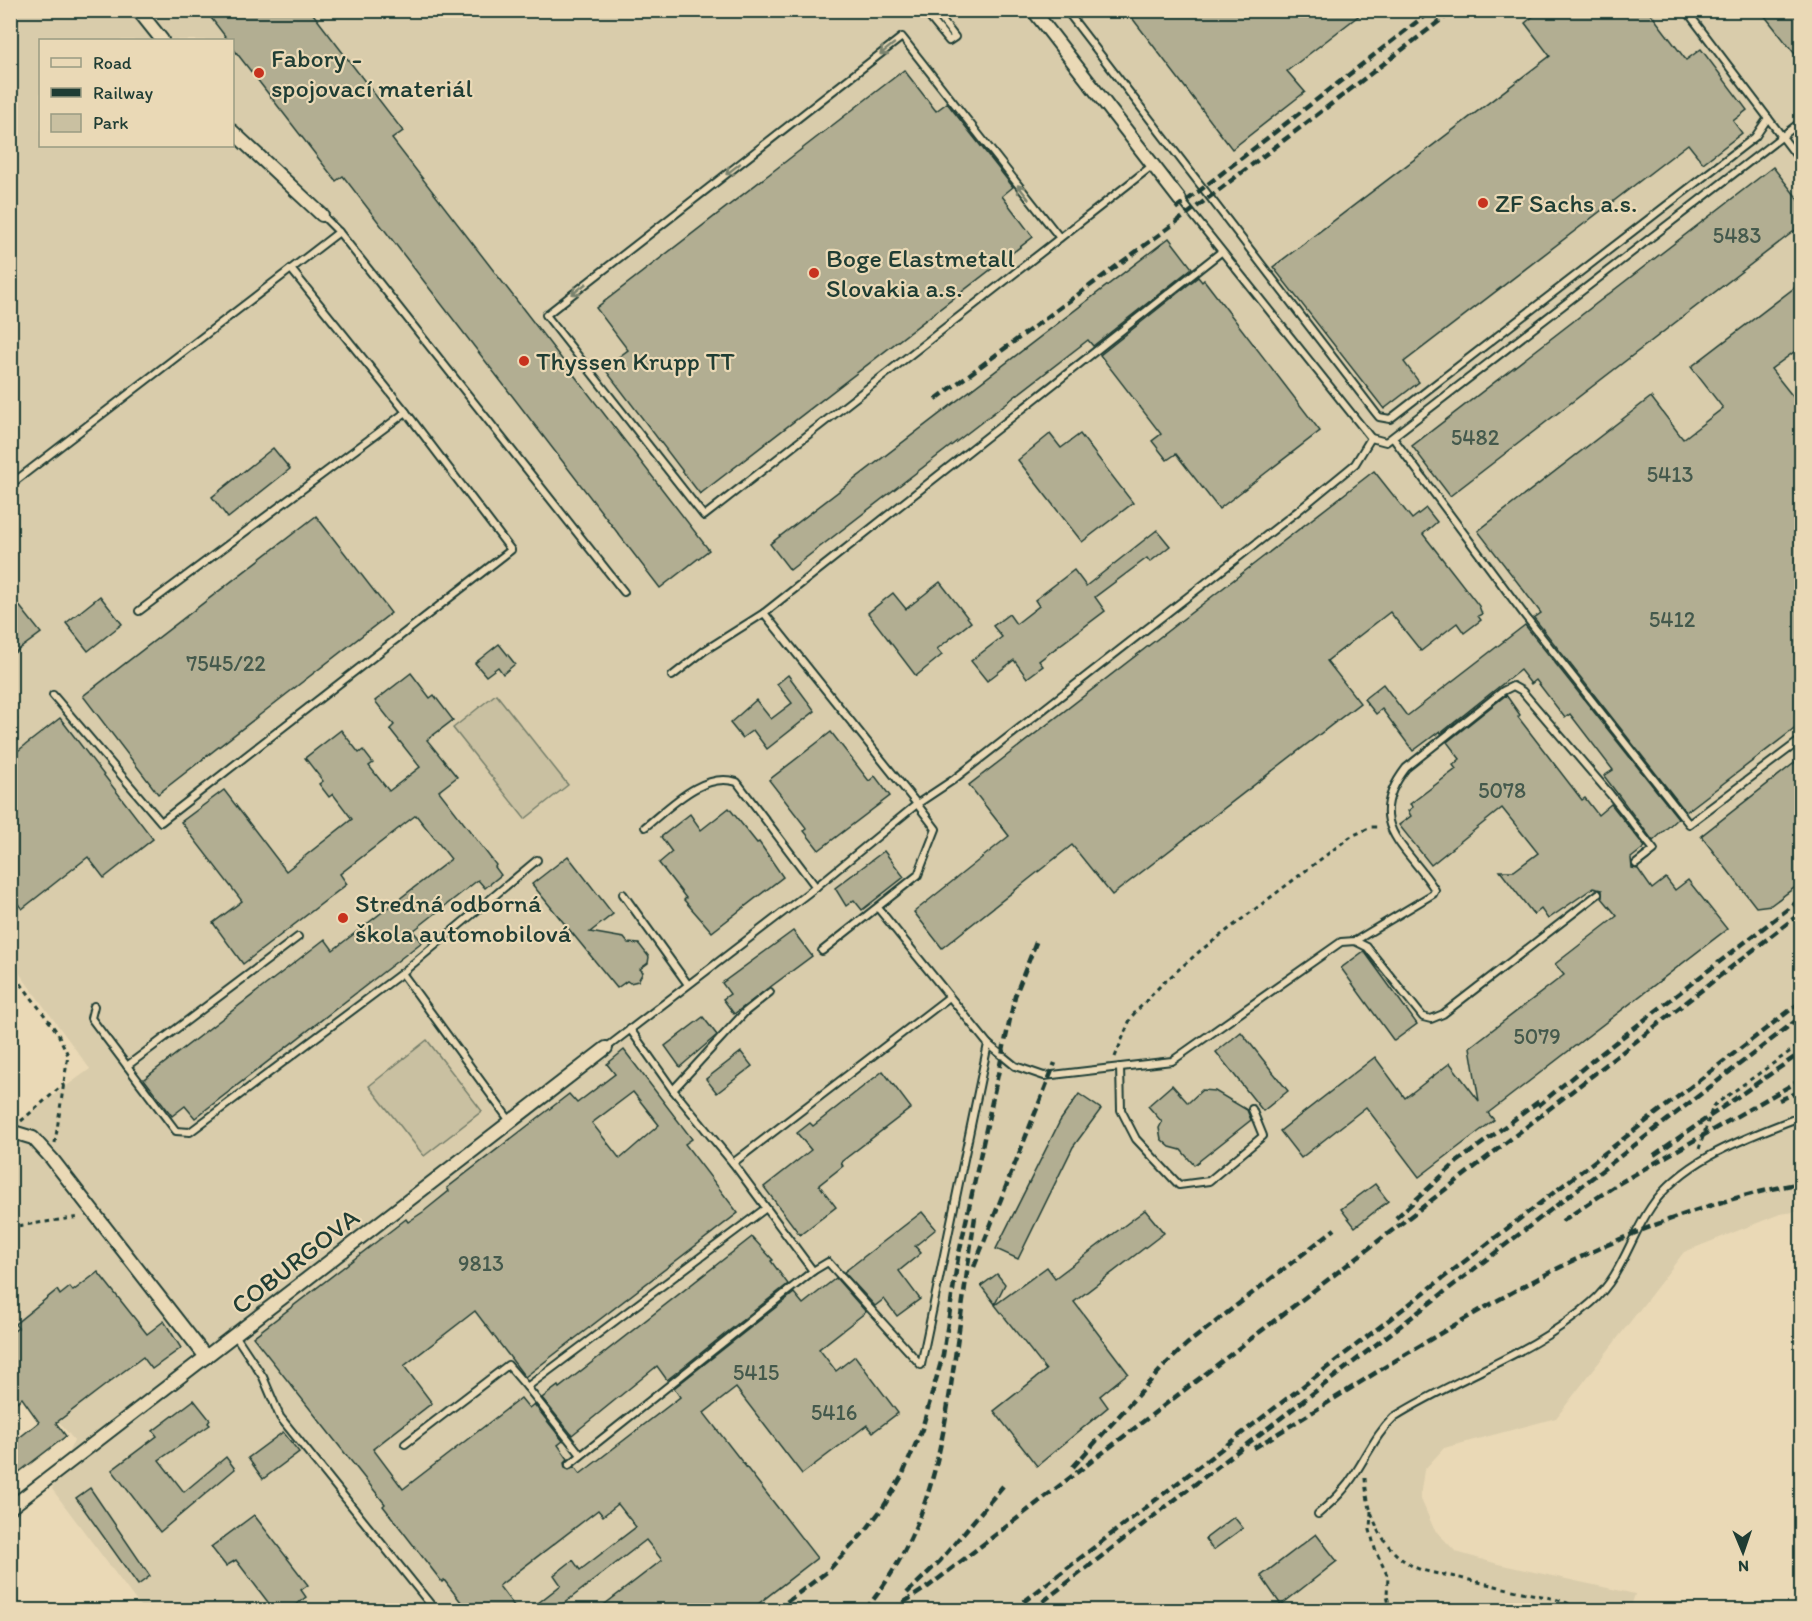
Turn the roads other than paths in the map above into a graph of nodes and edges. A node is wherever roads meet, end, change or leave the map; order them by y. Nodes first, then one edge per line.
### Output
1 (138, 10) edge
2 (919, 10) edge
3 (934, 10) edge
4 (1034, 10) edge
5 (1066, 10) edge
6 (1686, 10) edge
7 (928, 12) edge
8 (161, 39) edge
9 (1768, 118) junction
10 (1802, 121) edge
11 (234, 133) edge
12 (1781, 137) junction
13 (1802, 164) edge
14 (1153, 165) junction
15 (1180, 200) joint
16 (322, 215) joint
17 (339, 232) junction
18 (1060, 238) junction
19 (1221, 252) junction
20 (291, 269) junction
21 (406, 412) junction
22 (1371, 438) junction
23 (1393, 438) junction
24 (10, 485) edge
25 (624, 592) dead end
26 (139, 611) dead end
27 (764, 613) junction
28 (672, 676) dead end
29 (52, 695) dead end
30 (10, 716) edge
31 (10, 721) edge
32 (1802, 739) edge
33 (917, 804) junction
34 (645, 827) dead end
35 (537, 860) dead end
36 (1636, 864) dead end
37 (816, 887) junction
38 (622, 894) dead end
39 (1598, 894) dead end
40 (878, 908) junction
41 (298, 937) dead end
42 (1355, 941) junction
43 (822, 951) dead end
44 (402, 973) junction
45 (687, 983) junction
46 (770, 992) dead end
47 (948, 998) junction
48 (94, 1006) dead end
49 (630, 1029) junction
50 (988, 1044) junction
51 (606, 1048) joint
52 (127, 1066) junction
53 (1120, 1067) junction
54 (673, 1090) junction
55 (1252, 1109) dead end
56 (1802, 1116) edge
57 (511, 1122) junction
58 (15, 1127) edge
59 (733, 1163) junction
60 (766, 1208) junction
61 (813, 1271) junction
62 (235, 1335) junction
63 (206, 1357) junction
64 (527, 1387) junction
65 (405, 1444) dead end
66 (581, 1455) junction
67 (569, 1465) dead end
68 (10, 1508) edge
69 (1318, 1514) dead end
70 (435, 1611) edge

1 - 8 street
2 - 7 lane
3 - 7 lane
4 - 14 street
5 - 9 lane
6 - 9 lane
9 - 12 lane
10 - 12 lane
11 - 16 street
12 - 13 lane
12 - 23 lane
14 - 15 street
14 - 18 lane
15 - 19 lane
16 - 17 lane
17 - 20 lane
17 - 25 lane
18 -> 18 lane
19 - 22 lane
19 - 27 lane
20 - 21 lane
20 - 24 lane
21 - 26 lane
21 - 29 lane
22 - 23 lane
22 - 33 lane
23 - 32 lane
27 - 28 lane
27 - 33 lane
30 - 31 lane
33 - 37 lane
33 - 40 lane
34 - 37 lane
35 - 44 lane
36 - 42 lane
37 - 45 lane
38 - 45 lane
39 - 42 lane
40 - 43 lane
40 - 47 lane
41 - 52 lane
42 - 53 lane
44 - 52 lane
44 - 57 lane
45 - 49 lane
46 - 54 lane
47 - 50 lane
47 - 59 lane
48 - 52 lane
49 - 51 lane
49 - 54 lane
50 - 53 lane
50 - 61 lane
51 - 57 street, COBURGOVA
53 - 55 lane
54 - 59 lane
56 - 69 lane
57 - 62 street, COBURGOVA
58 - 63 street
59 - 60 lane
60 - 61 lane
60 - 64 lane
61 - 66 lane
62 - 63 street, COBURGOVA
62 - 70 lane
63 - 68 street, COBURGOVA
64 - 65 lane
64 - 66 lane
66 - 67 lane

